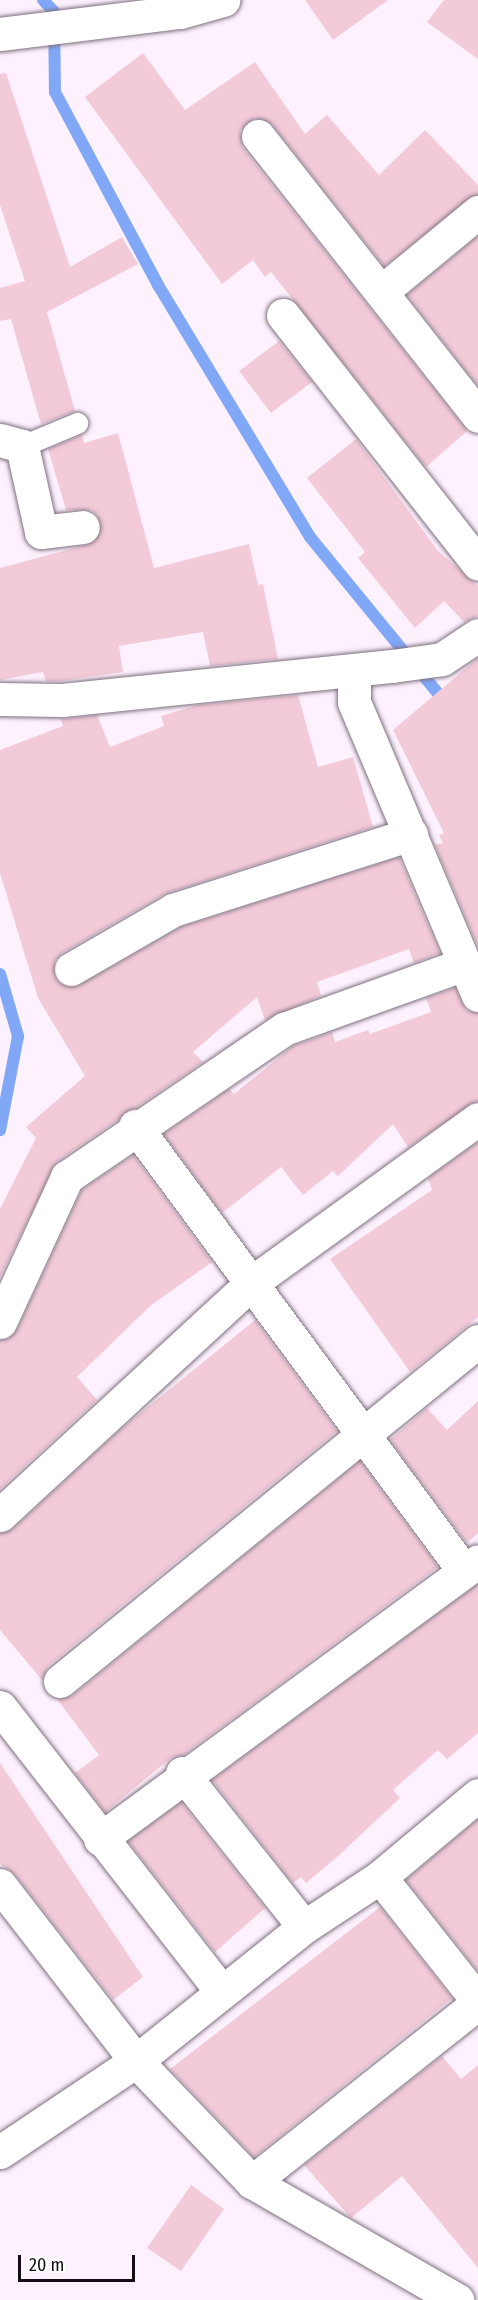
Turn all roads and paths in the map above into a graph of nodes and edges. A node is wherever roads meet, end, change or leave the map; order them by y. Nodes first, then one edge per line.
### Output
1 (223, 0) edge
2 (14, 32) edge
3 (258, 136) dead end
4 (478, 212) edge
5 (381, 292) junction
6 (283, 315) dead end
7 (478, 416) edge
8 (77, 423) dead end
9 (11, 443) edge
10 (83, 527) dead end
11 (478, 564) edge
12 (478, 635) edge
13 (354, 669) junction
14 (0, 699) edge
15 (411, 834) junction
16 (465, 964) junction
17 (71, 969) dead end
18 (478, 995) edge
19 (478, 1119) edge
20 (135, 1126) junction
21 (250, 1284) junction
22 (0, 1322) edge
23 (478, 1341) edge
24 (365, 1437) junction
25 (0, 1515) edge
26 (471, 1566) edge
27 (60, 1681) dead end
28 (0, 1707) edge
29 (182, 1773) junction
30 (478, 1795) edge
31 (100, 1839) junction
32 (380, 1877) junction
33 (0, 1885) edge
34 (303, 1927) junction
35 (222, 1992) junction
36 (478, 2002) edge
37 (136, 2061) junction
38 (0, 2152) edge
39 (252, 2182) junction
40 (457, 2300) edge

1 - 2 street
3 - 5 street
4 - 5 street
5 - 7 street
6 - 11 street
8 - 9 lane
9 - 10 street
12 - 13 street
13 - 14 street
13 - 15 street
15 - 16 street
15 - 17 street
16 - 18 street
16 - 20 street
19 - 21 street
20 - 21 street
20 - 22 street
21 - 24 street
21 - 25 street
23 - 24 street
24 - 26 street
24 - 27 street
26 - 29 street
28 - 31 street
29 - 31 street
29 - 34 street
30 - 32 street
31 - 35 street
32 - 34 street
32 - 36 street
33 - 37 street
34 - 35 street
35 - 37 street
36 - 39 street
37 - 38 street
37 - 39 street
39 - 40 street

